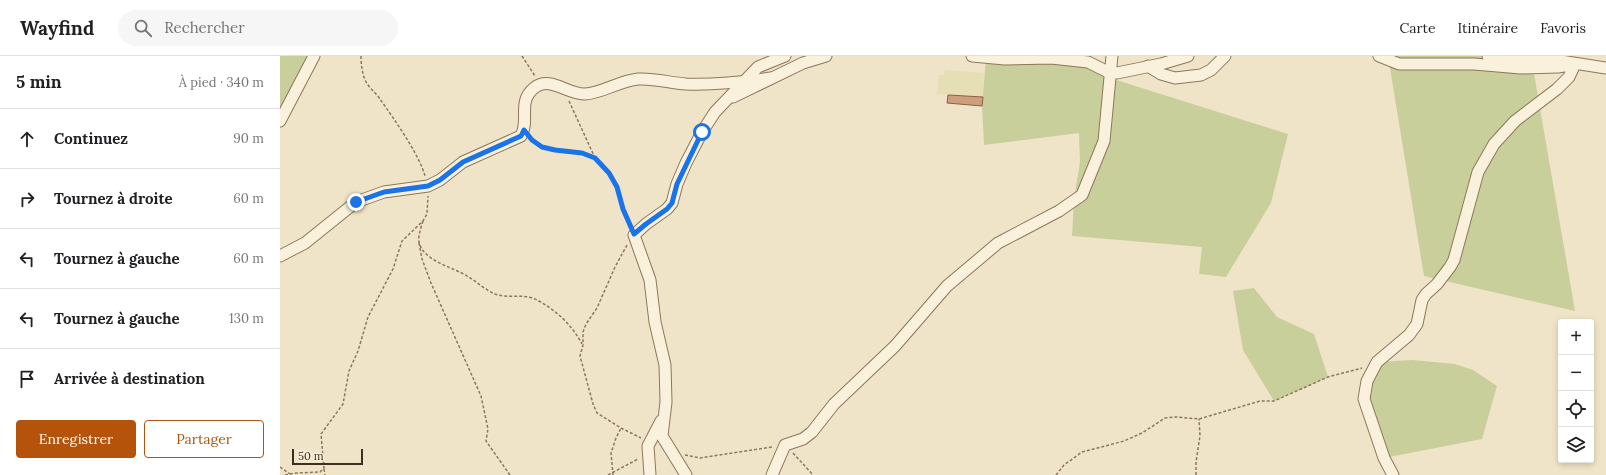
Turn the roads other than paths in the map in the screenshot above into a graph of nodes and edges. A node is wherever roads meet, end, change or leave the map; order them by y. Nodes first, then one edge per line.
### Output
1 (314, 56) edge
2 (785, 56) edge
3 (826, 56) edge
4 (972, 56) edge
5 (1112, 56) edge
6 (1188, 56) edge
7 (1225, 56) edge
8 (1379, 56) edge
9 (1488, 56) edge
10 (1575, 64) junction
11 (1148, 66) junction
12 (1606, 68) edge
13 (1110, 73) junction
14 (771, 78) junction
15 (742, 82) junction
16 (724, 102) junction
17 (280, 121) edge
18 (280, 256) edge
19 (664, 414) junction
20 (650, 475) edge
21 (686, 475) edge
22 (772, 475) edge
23 (1393, 475) edge

1 - 17 street
2 - 15 street
3 - 14 street
4 - 13 street
5 - 13 street
6 - 11 street
7 - 11 street
8 - 10 street
9 - 10 street
10 - 12 street
10 - 23 street
11 - 13 street
13 - 22 street
14 - 15 street
14 - 16 street
15 - 16 street
15 - 18 street
16 - 19 street
19 - 20 street
19 - 21 street

